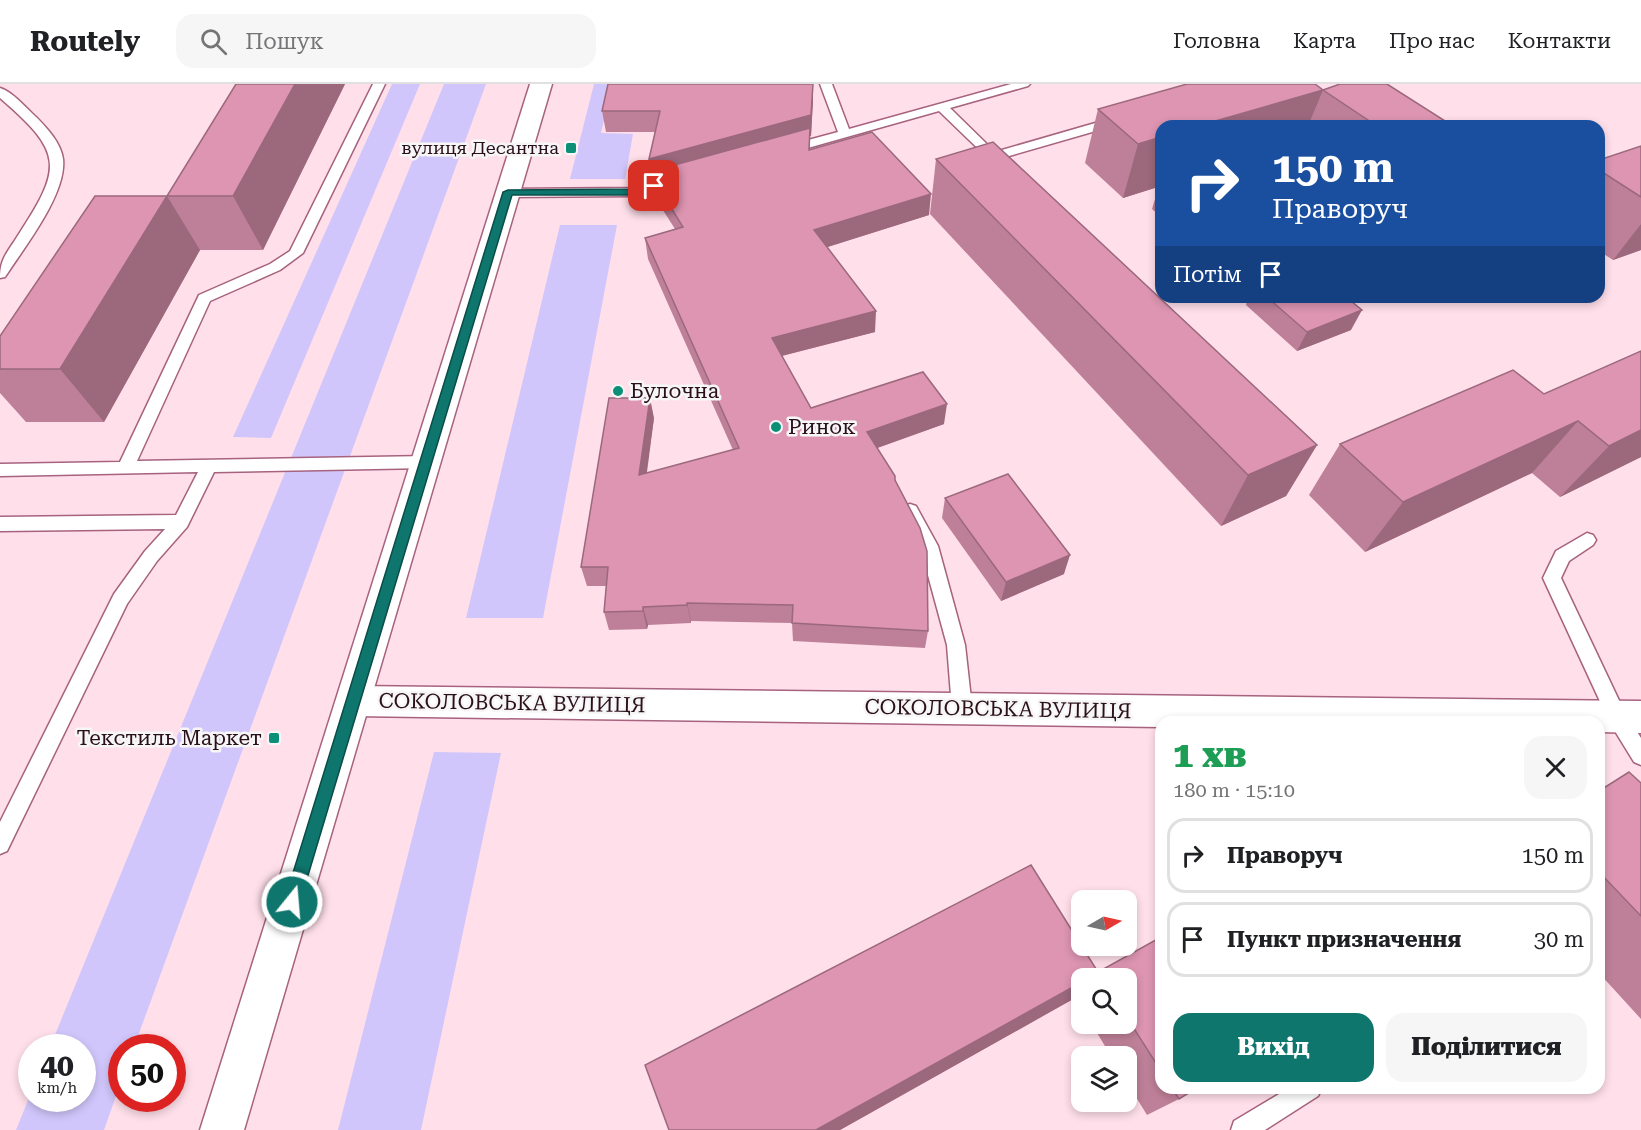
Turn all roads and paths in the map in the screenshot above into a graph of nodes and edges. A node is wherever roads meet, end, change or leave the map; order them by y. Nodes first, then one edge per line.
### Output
1 (379, 84) edge
2 (541, 84) edge
3 (826, 84) edge
4 (1024, 84) edge
5 (0, 92) edge
6 (942, 106) junction
7 (1128, 118) edge
8 (845, 134) junction
9 (778, 152) edge
10 (993, 156) junction
11 (1010, 173) edge
12 (688, 177) edge
13 (508, 192) junction
14 (0, 274) edge
15 (427, 462) junction
16 (126, 467) junction
17 (208, 468) junction
18 (0, 470) edge
19 (903, 498) edge
20 (181, 522) junction
21 (0, 524) edge
22 (1587, 540) dead end
23 (354, 701) junction
24 (962, 708) junction
25 (1555, 716) edge
26 (1605, 717) edge
27 (1629, 717) edge
28 (1641, 756) edge
29 (0, 844) edge
30 (1300, 1094) edge
31 (222, 1130) edge
32 (1243, 1130) edge

1 - 16 lane
2 - 13 main road
3 - 8 lane
4 - 6 lane
5 - 14 lane
6 - 8 lane
6 - 10 lane
7 - 10 lane
8 - 9 lane
10 - 11 lane
12 - 13 lane
13 - 15 main road
15 - 17 lane
15 - 23 main road
16 - 17 lane
16 - 18 lane
17 - 20 lane
19 - 24 lane
20 - 21 lane
20 - 29 lane
22 - 27 lane
23 - 24 main road, СОКОЛОВСЬКА ВУЛИЦЯ
23 - 31 main road
24 - 25 main road, СОКОЛОВСЬКА ВУЛИЦЯ
26 - 27 main road, СОКОЛОВСЬКА ВУЛИЦЯ
27 - 28 lane
30 - 32 lane

